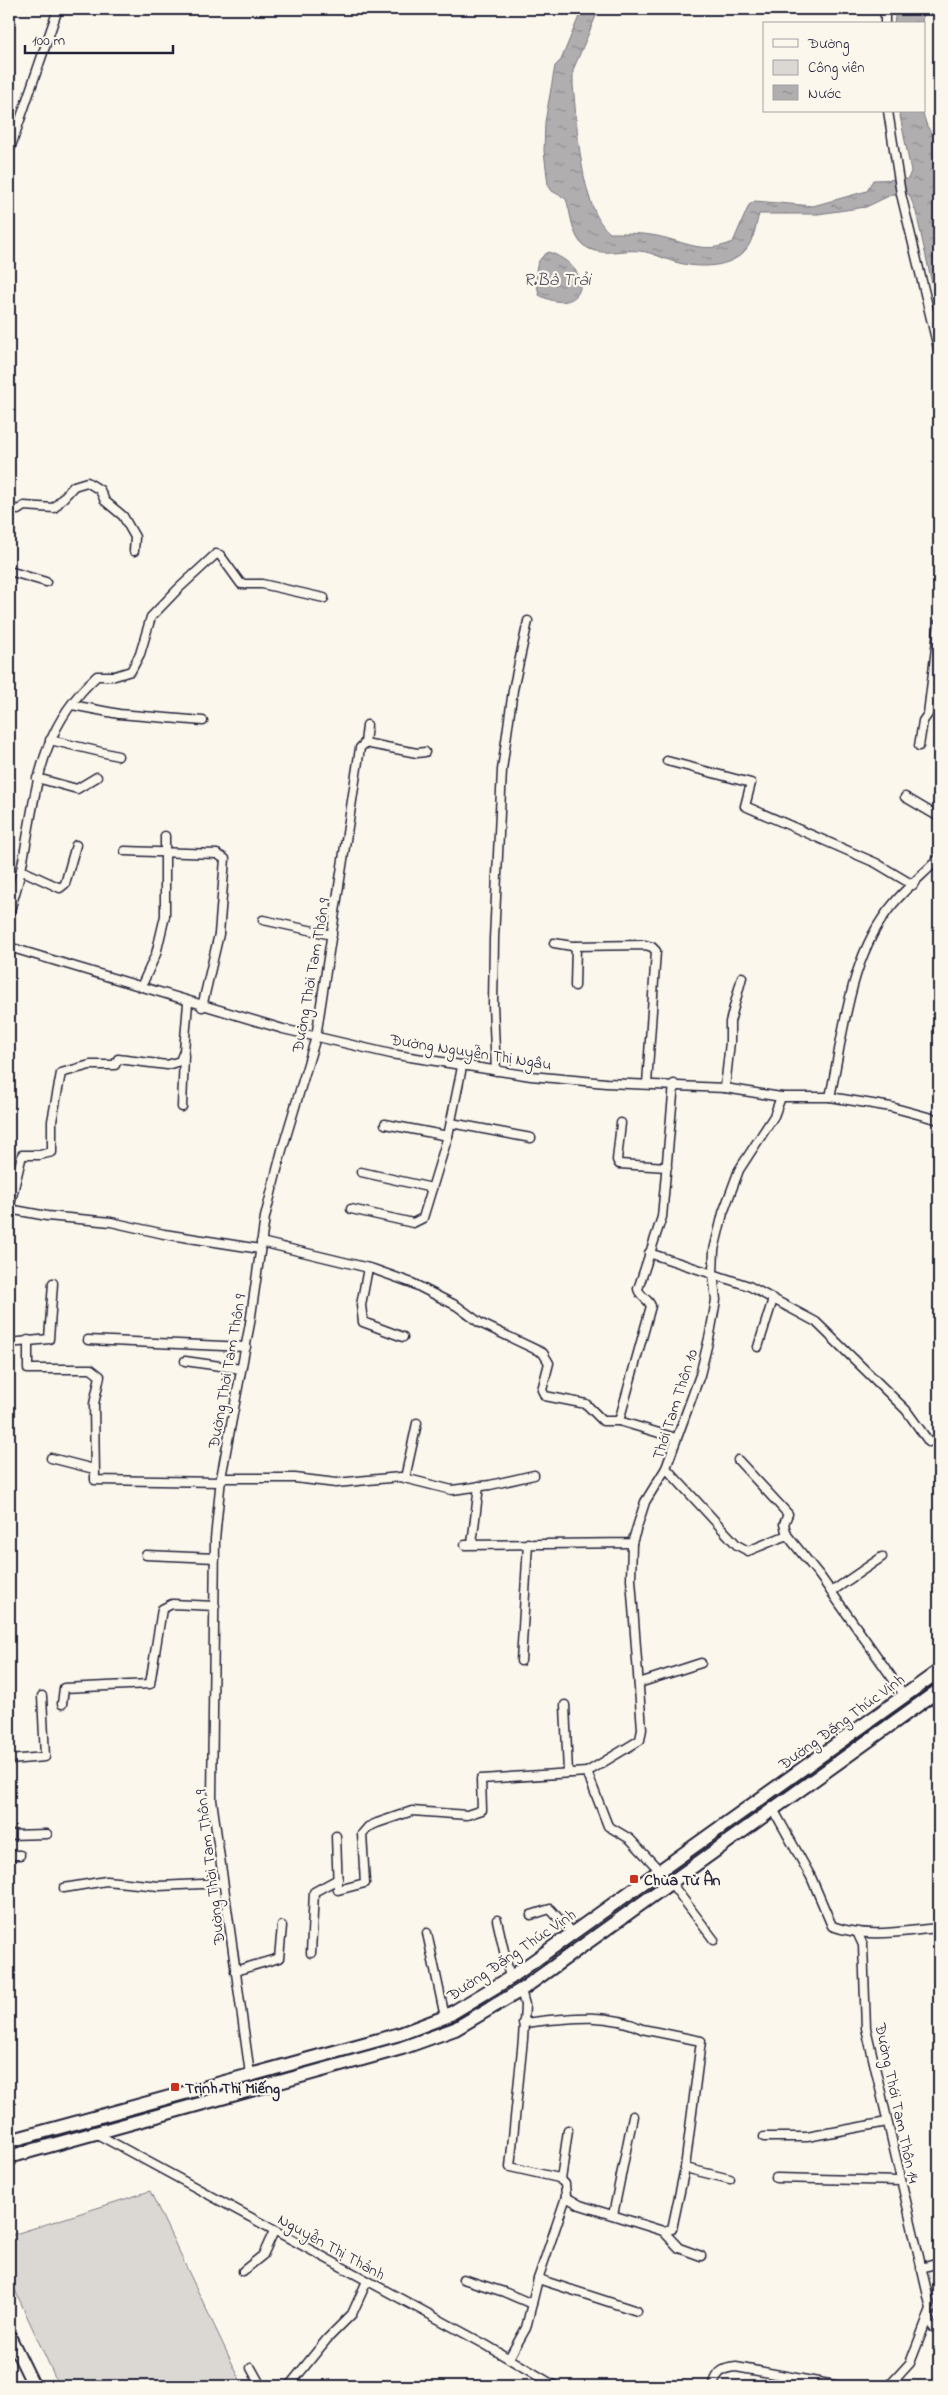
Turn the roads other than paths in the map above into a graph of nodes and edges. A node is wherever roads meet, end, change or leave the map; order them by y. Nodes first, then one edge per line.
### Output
1 (58, 9) edge
2 (885, 9) edge
3 (885, 22) edge
4 (888, 112) edge
5 (9, 152) edge
6 (939, 352) edge
7 (9, 508) edge
8 (134, 551) dead end
9 (9, 571) edge
10 (46, 582) dead end
11 (324, 598) dead end
12 (528, 621) dead end
13 (939, 623) edge
14 (72, 705) junction
15 (203, 721) dead end
16 (367, 725) dead end
17 (50, 740) junction
18 (365, 743) junction
19 (919, 746) dead end
20 (425, 752) dead end
21 (118, 756) dead end
22 (667, 761) dead end
23 (98, 777) dead end
24 (37, 778) junction
25 (905, 797) dead end
26 (939, 817) edge
27 (165, 836) dead end
28 (76, 845) dead end
29 (125, 851) dead end
30 (166, 854) junction
31 (939, 858) edge
32 (21, 870) junction
33 (913, 885) junction
34 (9, 914) edge
35 (264, 920) dead end
36 (332, 935) junction
37 (554, 943) dead end
38 (576, 946) junction
39 (9, 947) edge
40 (742, 977) dead end
41 (575, 986) dead end
42 (141, 987) junction
43 (188, 1002) junction
44 (202, 1007) junction
45 (316, 1037) junction
46 (184, 1051) junction
47 (462, 1067) junction
48 (496, 1071) junction
49 (647, 1084) junction
50 (674, 1084) junction
51 (724, 1088) junction
52 (781, 1097) junction
53 (830, 1097) junction
54 (182, 1107) dead end
55 (939, 1120) edge
56 (451, 1123) junction
57 (621, 1123) dead end
58 (385, 1124) dead end
59 (448, 1136) junction
60 (531, 1138) dead end
61 (667, 1167) junction
62 (361, 1172) dead end
63 (432, 1188) junction
64 (351, 1209) dead end
65 (261, 1245) junction
66 (649, 1253) junction
67 (368, 1268) junction
68 (713, 1273) junction
69 (53, 1283) dead end
70 (773, 1298) junction
71 (403, 1337) dead end
72 (28, 1340) junction
73 (88, 1340) dead end
74 (9, 1343) edge
75 (246, 1347) junction
76 (758, 1347) dead end
77 (186, 1361) dead end
78 (241, 1369) junction
79 (619, 1422) junction
80 (416, 1423) dead end
81 (676, 1438) junction
82 (929, 1442) dead end
83 (51, 1458) dead end
84 (738, 1460) dead end
85 (666, 1468) junction
86 (94, 1469) junction
87 (534, 1475) dead end
88 (405, 1478) junction
89 (221, 1480) junction
90 (479, 1486) junction
91 (787, 1535) junction
92 (528, 1543) junction
93 (632, 1543) junction
94 (146, 1555) dead end
95 (882, 1557) dead end
96 (215, 1558) junction
97 (831, 1592) junction
98 (215, 1606) junction
99 (521, 1660) dead end
100 (701, 1663) dead end
101 (939, 1671) edge
102 (639, 1683) junction
103 (939, 1690) edge
104 (42, 1696) dead end
105 (904, 1696) junction
106 (62, 1704) dead end
107 (565, 1705) dead end
108 (9, 1760) edge
109 (587, 1772) junction
110 (568, 1773) junction
111 (773, 1809) junction
112 (47, 1834) dead end
113 (9, 1835) edge
114 (336, 1836) dead end
115 (9, 1855) edge
116 (20, 1855) dead end
117 (660, 1871) junction
118 (338, 1879) junction
119 (223, 1883) junction
120 (671, 1883) junction
121 (64, 1888) dead end
122 (531, 1915) dead end
123 (497, 1920) dead end
124 (282, 1926) dead end
125 (939, 1928) edge
126 (856, 1932) junction
127 (427, 1933) dead end
128 (572, 1934) junction
129 (714, 1940) dead end
130 (311, 1953) dead end
131 (235, 1971) junction
132 (510, 1978) junction
133 (521, 1990) junction
134 (445, 2017) junction
135 (523, 2023) junction
136 (250, 2074) junction
137 (633, 2116) dead end
138 (887, 2122) junction
139 (568, 2130) dead end
140 (95, 2133) junction
141 (764, 2137) dead end
142 (9, 2141) edge
143 (9, 2157) edge
144 (685, 2168) junction
145 (776, 2178) dead end
146 (730, 2179) dead end
147 (561, 2180) junction
148 (900, 2181) junction
149 (566, 2197) junction
150 (614, 2215) junction
151 (274, 2231) junction
152 (663, 2231) junction
153 (700, 2256) dead end
154 (939, 2263) edge
155 (921, 2268) junction
156 (243, 2271) dead end
157 (463, 2279) dead end
158 (538, 2279) junction
159 (367, 2281) junction
160 (532, 2304) junction
161 (637, 2311) dead end
162 (928, 2320) junction
163 (939, 2328) edge
164 (9, 2335) edge
165 (509, 2358) junction
166 (250, 2368) dead end
167 (537, 2376) junction
168 (34, 2386) edge
169 (261, 2386) edge
170 (289, 2386) edge
171 (535, 2386) edge
172 (555, 2386) edge
173 (713, 2386) edge
174 (840, 2386) edge
175 (889, 2386) edge

1 - 5 street
2 - 3 street
4 - 6 street
7 - 8 street
9 - 10 street
11 - 14 street
12 - 48 street
13 - 19 street
14 - 15 street
14 - 17 street
16 - 18 street, Đường Thời Tam Thôn 9
17 - 21 street
17 - 24 street
18 - 20 street
18 - 36 street, Đường Thời Tam Thôn 9
22 - 33 street
23 - 24 street
24 - 32 street
25 - 26 street
27 - 30 street
28 - 32 street
29 - 30 street
30 - 42 street
30 - 44 street
31 - 33 street
32 - 34 street
33 - 53 street
35 - 36 street
36 - 45 street, Đường Thời Tam Thôn 9
37 - 38 street
38 - 41 street
38 - 49 street
39 - 42 street, Đường Nguyễn Thị Ngâu
40 - 51 street
42 - 43 street, Đường Nguyễn Thị Ngâu
43 - 44 street, Đường Nguyễn Thị Ngâu
43 - 46 street
44 - 45 street, Đường Nguyễn Thị Ngâu
45 - 47 street, Đường Nguyễn Thị Ngâu
45 - 65 street, Đường Thời Tam Thôn 9
46 - 54 street
46 - 65 street
47 - 48 street, Đường Nguyễn Thị Ngâu
47 - 56 street
48 - 49 street, Đường Nguyễn Thị Ngâu
49 - 50 street, Đường Nguyễn Thị Ngâu
50 - 51 street, Đường Nguyễn Thị Ngâu
50 - 61 street
51 - 52 street, Đường Nguyễn Thị Ngâu
52 - 53 street, Đường Nguyễn Thị Ngâu
52 - 68 street, Thới Tam Thôn 10
53 - 55 street, Đường Nguyễn Thị Ngâu
56 - 59 street
56 - 60 street
57 - 61 street
58 - 59 street
59 - 63 street
61 - 66 street
62 - 63 street
63 - 64 street
65 - 67 street
65 - 75 street, Đường Thời Tam Thôn 9
66 - 68 street
66 - 79 street
67 - 71 street
67 - 79 street
68 - 70 street
68 - 81 street, Thới Tam Thôn 10
69 - 72 street
70 - 76 street
70 - 82 street
72 - 74 street
72 - 86 street
73 - 75 street
75 - 78 street, Đường Thời Tam Thôn 9
77 - 78 street
78 - 89 street, Đường Thời Tam Thôn 9
79 - 81 street
80 - 88 street
81 - 85 street, Thới Tam Thôn 10
83 - 86 street
84 - 91 street
85 - 91 street, Thới Tam Thôn 10
85 - 93 street
86 - 89 street
87 - 90 street
88 - 89 street
88 - 90 street
89 - 96 street, Đường Thời Tam Thôn 9
90 - 92 street
91 - 97 street
92 - 93 street
92 - 99 street
93 - 102 street
94 - 96 street
95 - 97 street
96 - 98 street, Đường Thời Tam Thôn 9
97 - 105 street
98 - 106 street
98 - 119 street, Đường Thời Tam Thôn 9
100 - 102 street
101 - 105 main road, Đường Đặng Thúc Vịnh
102 - 109 street
103 - 111 main road, Đường Đặng Thúc Vịnh
104 - 108 street
105 - 117 main road, Đường Đặng Thúc Vịnh
107 - 110 street
109 - 110 street
109 - 117 street
110 - 118 street
111 - 120 main road, Đường Đặng Thúc Vịnh
111 - 126 street
112 - 113 street
114 - 118 street
115 - 116 street
117 - 128 main road, Đường Đặng Thúc Vịnh
118 - 130 street
119 - 121 street
119 - 131 street, Đường Thời Tam Thôn 9
120 - 129 street
120 - 133 main road, Đường Đặng Thúc Vịnh
122 - 128 street
123 - 132 street
124 - 131 street
125 - 126 street
126 - 138 street, Đường Thới Tam Thôn 14
127 - 134 street
128 - 132 main road, Đường Đặng Thúc Vịnh
131 - 136 street, Đường Thời Tam Thôn 9
132 - 134 main road, Đường Đặng Thúc Vịnh
133 - 135 street
133 - 140 main road, Đường Đặng Thúc Vịnh
134 - 136 main road, Đường Đặng Thúc Vịnh
135 - 144 street
135 - 147 street
136 - 142 main road, Đường Đặng Thúc Vịnh
137 - 150 street
138 - 141 street
138 - 148 street, Đường Thới Tam Thôn 14
139 - 147 street
140 - 143 main road, Đường Đặng Thúc Vịnh
140 - 151 street, Nguyễn Thị Thảnh
144 - 146 street
144 - 152 street
145 - 148 street
147 - 149 street
148 - 155 street, Đường Thới Tam Thôn 14
149 - 150 street
149 - 158 street
150 - 152 street
151 - 156 street
151 - 159 street, Nguyễn Thị Thảnh
152 - 153 street
154 - 155 street
155 - 162 street, Đường Thới Tam Thôn 14
157 - 160 street
158 - 160 street
158 - 161 street
159 - 165 street, Nguyễn Thị Thảnh
159 - 170 street
160 - 165 street
162 - 163 street
162 - 175 street, Đường Thới Tam Thôn 14
164 - 168 main road
165 - 167 street, Nguyễn Thị Thảnh
166 - 169 street
167 - 171 street
167 - 172 street, Nguyễn Thị Thảnh
173 - 174 street

